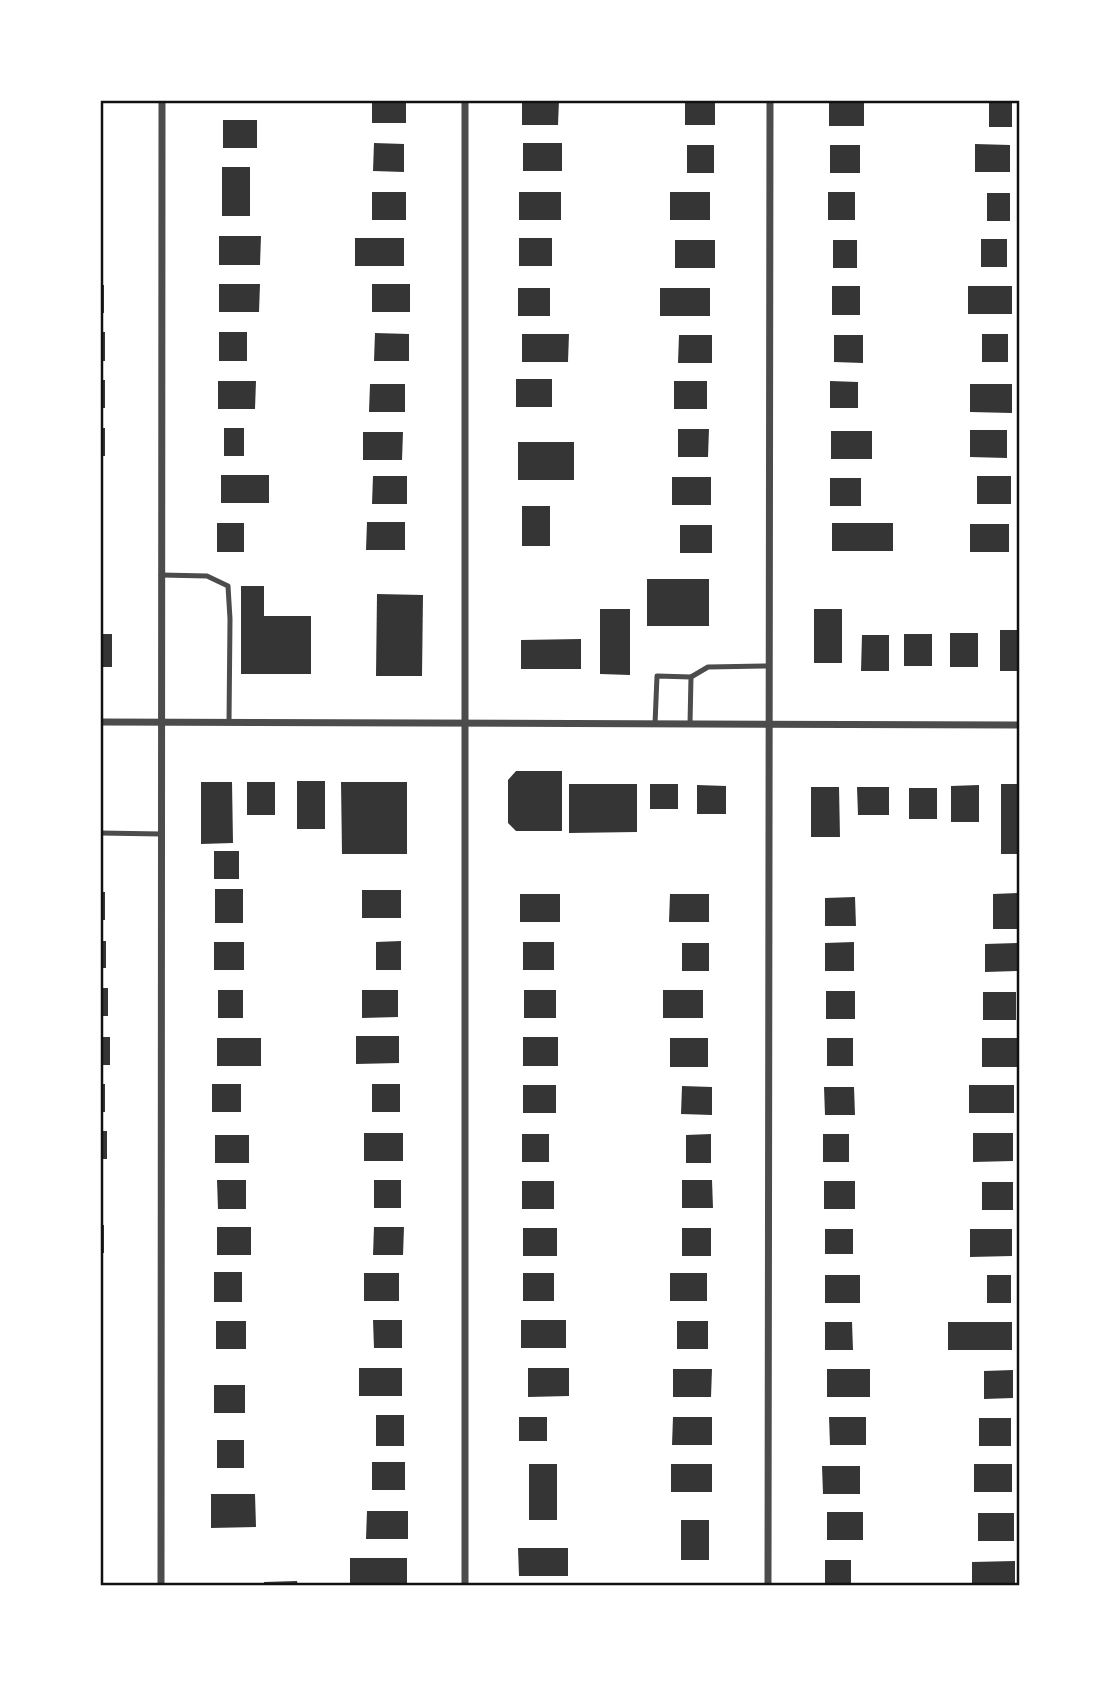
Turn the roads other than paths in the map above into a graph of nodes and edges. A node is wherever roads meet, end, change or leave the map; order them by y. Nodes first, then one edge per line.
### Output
1 (162, 100) edge
2 (465, 100) edge
3 (770, 100) edge
4 (161, 575) junction
5 (769, 666) junction
6 (691, 677) junction
7 (100, 722) edge
8 (161, 722) junction
9 (229, 723) junction
10 (465, 723) junction
11 (655, 724) junction
12 (690, 724) junction
13 (769, 724) junction
14 (1019, 725) edge
15 (100, 833) edge
16 (161, 834) junction
17 (161, 1586) edge
18 (465, 1586) edge
19 (768, 1586) edge

1 - 4 street
2 - 10 street
3 - 5 street
4 - 8 street
4 - 9 lane
5 - 6 lane
5 - 13 street
6 - 11 lane
6 - 12 lane
7 - 8 street
8 - 9 street
8 - 16 street
9 - 10 street
10 - 11 street
10 - 18 street
11 - 12 street
12 - 13 street
13 - 14 street
13 - 19 street
15 - 16 lane
16 - 17 street

